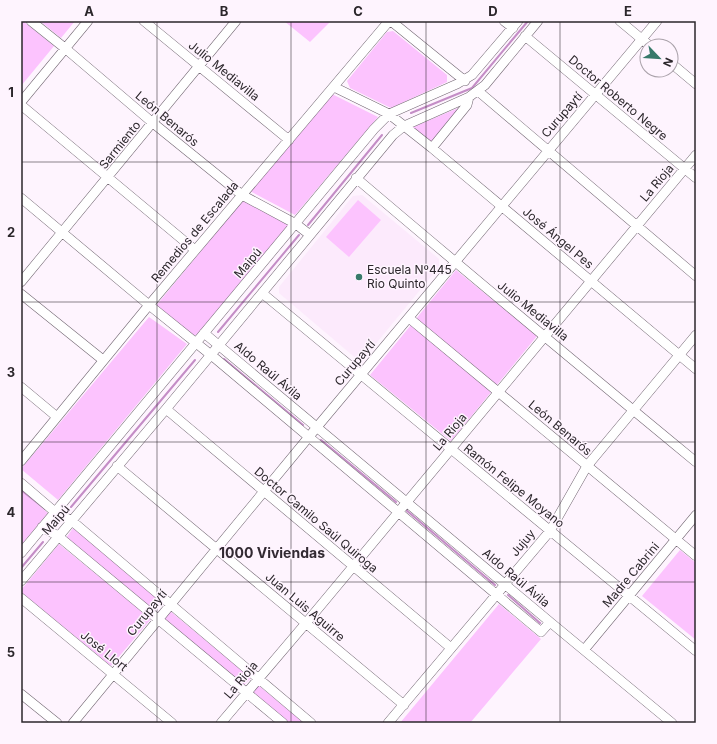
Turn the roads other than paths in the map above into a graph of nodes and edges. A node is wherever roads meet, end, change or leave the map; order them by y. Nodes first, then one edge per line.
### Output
1 (31, 21) edge
2 (88, 21) edge
3 (144, 21) edge
4 (236, 21) edge
5 (390, 21) edge
6 (504, 21) edge
7 (538, 21) edge
8 (620, 21) edge
9 (657, 21) edge
10 (515, 24) edge
11 (525, 36) junction
12 (640, 38) edge
13 (642, 38) edge
14 (639, 41) edge
15 (66, 49) junction
16 (199, 67) junction
17 (679, 70) edge
18 (465, 80) junction
19 (696, 84) edge
20 (334, 86) junction
21 (478, 91) junction
22 (595, 95) junction
23 (469, 97) junction
24 (21, 104) edge
25 (389, 114) junction
26 (153, 123) junction
27 (404, 126) junction
28 (288, 140) junction
29 (432, 148) junction
30 (547, 150) junction
31 (696, 155) edge
32 (684, 169) junction
33 (108, 178) junction
34 (356, 178) junction
35 (696, 178) edge
36 (242, 195) junction
37 (21, 198) edge
38 (502, 206) junction
39 (296, 224) junction
40 (637, 226) junction
41 (62, 232) junction
42 (310, 235) junction
43 (196, 250) junction
44 (455, 262) junction
45 (696, 276) edge
46 (590, 281) junction
47 (21, 282) edge
48 (21, 294) edge
49 (262, 294) junction
50 (149, 305) junction
51 (408, 318) junction
52 (204, 333) junction
53 (696, 335) edge
54 (545, 336) junction
55 (196, 343) junction
56 (219, 345) junction
57 (211, 355) junction
58 (679, 355) junction
59 (103, 360) junction
60 (696, 370) edge
61 (361, 375) junction
62 (21, 387) edge
63 (498, 392) junction
64 (166, 410) junction
65 (633, 410) junction
66 (57, 417) junction
67 (316, 427) junction
68 (308, 437) junction
69 (451, 450) junction
70 (21, 461) edge
71 (696, 462) edge
72 (117, 466) junction
73 (587, 466) junction
74 (21, 483) edge
75 (263, 492) junction
76 (407, 502) junction
77 (55, 512) junction
78 (398, 512) junction
79 (696, 515) edge
80 (72, 521) junction
81 (42, 527) junction
82 (550, 531) junction
83 (58, 536) junction
84 (676, 539) junction
85 (216, 549) junction
86 (21, 552) edge
87 (696, 556) edge
88 (354, 566) junction
89 (21, 581) edge
90 (504, 584) junction
91 (496, 594) junction
92 (630, 595) junction
93 (21, 598) edge
94 (170, 604) junction
95 (158, 619) junction
96 (550, 622) junction
97 (306, 623) junction
98 (451, 648) junction
99 (584, 650) junction
100 (696, 651) edge
101 (113, 674) junction
102 (258, 679) junction
103 (246, 693) junction
104 (21, 694) edge
105 (404, 705) junction
106 (57, 723) edge
107 (73, 723) edge
108 (172, 723) edge
109 (220, 723) edge
110 (283, 723) edge
111 (311, 723) edge
112 (388, 723) edge
113 (672, 723) edge

1 - 15 street, León Benarós
2 - 15 street
3 - 16 street, Julio Mediavilla
4 - 16 street, Sarmiento
5 - 18 street
5 - 20 street, Remedios de Escalada
6 - 10 street
7 - 11 street, Maipú
8 - 12 street
9 - 13 street, Curupaytí
10 - 18 street, Maipú
11 - 21 street, Maipú
11 - 22 street, Doctor Roberto Negre
14 - 22 street, Curupaytí
15 - 24 street
15 - 26 street, León Benarós
16 - 26 street, Sarmiento
16 - 28 street, Julio Mediavilla
17 - 19 street
18 - 25 street, Maipú
20 - 25 street
20 - 28 street, Remedios de Escalada
21 - 23 street, Maipú
21 - 30 street
22 - 30 street, Curupaytí
22 - 32 street, Doctor Roberto Negre
23 - 27 street, Maipú
23 - 29 street, Maipú
24 - 33 street
25 - 27 street, José Ángel Pes
25 - 39 street, Maipú
26 - 33 street, Sarmiento
26 - 36 street, León Benarós
27 - 29 street, José Ángel Pes
27 - 34 street, Maipú
28 - 36 street, Remedios de Escalada
29 - 38 street, José Ángel Pes
30 - 38 street, Curupaytí
30 - 40 street
31 - 32 street, La Rioja
32 - 35 street, Doctor Roberto Negre
32 - 40 street, La Rioja
33 - 41 street, Sarmiento
33 - 43 street
34 - 42 street, Maipú
34 - 44 street, Julio Mediavilla
36 - 39 street, León Benarós
36 - 43 street, Remedios de Escalada
37 - 41 street
38 - 44 street, Curupaytí
38 - 46 street, José Ángel Pes
39 - 42 street, León Benarós
39 - 52 street, Maipú
40 - 45 street
40 - 46 street, La Rioja
41 - 47 street, Sarmiento
41 - 50 street
42 - 49 street, Maipú
43 - 50 street, Remedios de Escalada
44 - 51 street, Curupaytí
44 - 54 street, Julio Mediavilla
46 - 54 street, La Rioja
46 - 58 street, José Ángel Pes
48 - 59 street
49 - 56 street, Maipú
49 - 61 street, Ramón Felipe Moyano
50 - 55 street
50 - 59 street, Remedios de Escalada
51 - 61 street, Curupaytí
51 - 63 street, León Benarós
52 - 55 street, Maipú
52 - 56 street, Aldo Raúl Ávila
53 - 58 street, Jujuy
54 - 63 street, La Rioja
54 - 65 street, Julio Mediavilla
55 - 57 street, Aldo Raúl Ávila
55 - 77 street, Maipú
56 - 57 street, Maipú
56 - 67 street, Aldo Raúl Ávila
57 - 64 street, Maipú
57 - 68 street, Aldo Raúl Ávila
58 - 60 street, José Ángel Pes
58 - 65 street, Jujuy
59 - 66 street, Remedios de Escalada
61 - 67 street, Curupaytí
61 - 69 street, Ramón Felipe Moyano
62 - 66 street
63 - 69 street, La Rioja
63 - 73 street, León Benarós
64 - 72 street, Maipú
64 - 75 street, Doctor Camilo Saúl Quiroga
65 - 71 street, Julio Mediavilla
65 - 73 street, Jujuy
66 - 70 street, Remedios de Escalada
67 - 68 street, Curupaytí
67 - 76 street, Aldo Raúl Ávila
68 - 75 street, Curupaytí
68 - 78 street, Aldo Raúl Ávila
69 - 76 street, La Rioja
69 - 82 street, Ramón Felipe Moyano
72 - 80 street, Maipú
72 - 85 street, Juan Luis Aguirre
73 - 82 street, Jujuy
73 - 84 street, León Benarós
74 - 77 street
75 - 85 street, Curupaytí
75 - 88 street, Doctor Camilo Saúl Quiroga
76 - 78 street, La Rioja
76 - 90 street, Aldo Raúl Ávila
77 - 80 street
77 - 81 street, Maipú
78 - 88 street, La Rioja
78 - 91 street, Aldo Raúl Ávila
79 - 84 street, Madre Cabrini
80 - 83 street, Maipú
80 - 94 street
81 - 83 street
81 - 86 street, Maipú
82 - 90 street, Jujuy
82 - 92 street, Ramón Felipe Moyano
83 - 89 street, Maipú
83 - 95 street
84 - 87 street, León Benarós
84 - 92 street, Madre Cabrini
85 - 94 street, Curupaytí
85 - 97 street, Juan Luis Aguirre
88 - 97 street, La Rioja
88 - 98 street, Doctor Camilo Saúl Quiroga
90 - 91 street, Jujuy
90 - 96 street, Aldo Raúl Ávila
91 - 96 street, Aldo Raúl Ávila
91 - 98 street, Jujuy
92 - 99 street, Madre Cabrini
92 - 100 street, Ramón Felipe Moyano
93 - 101 street, José Llort
94 - 95 street, Curupaytí
94 - 102 street
95 - 101 street, Curupaytí
95 - 103 street
96 - 99 street
97 - 102 street, La Rioja
97 - 105 street, Juan Luis Aguirre
98 - 105 street, Jujuy
99 - 113 street
101 - 107 street, Curupaytí
101 - 108 street, José Llort
102 - 103 street, La Rioja
102 - 111 street
103 - 109 street, La Rioja
103 - 110 street
104 - 106 street
105 - 112 street, Jujuy

